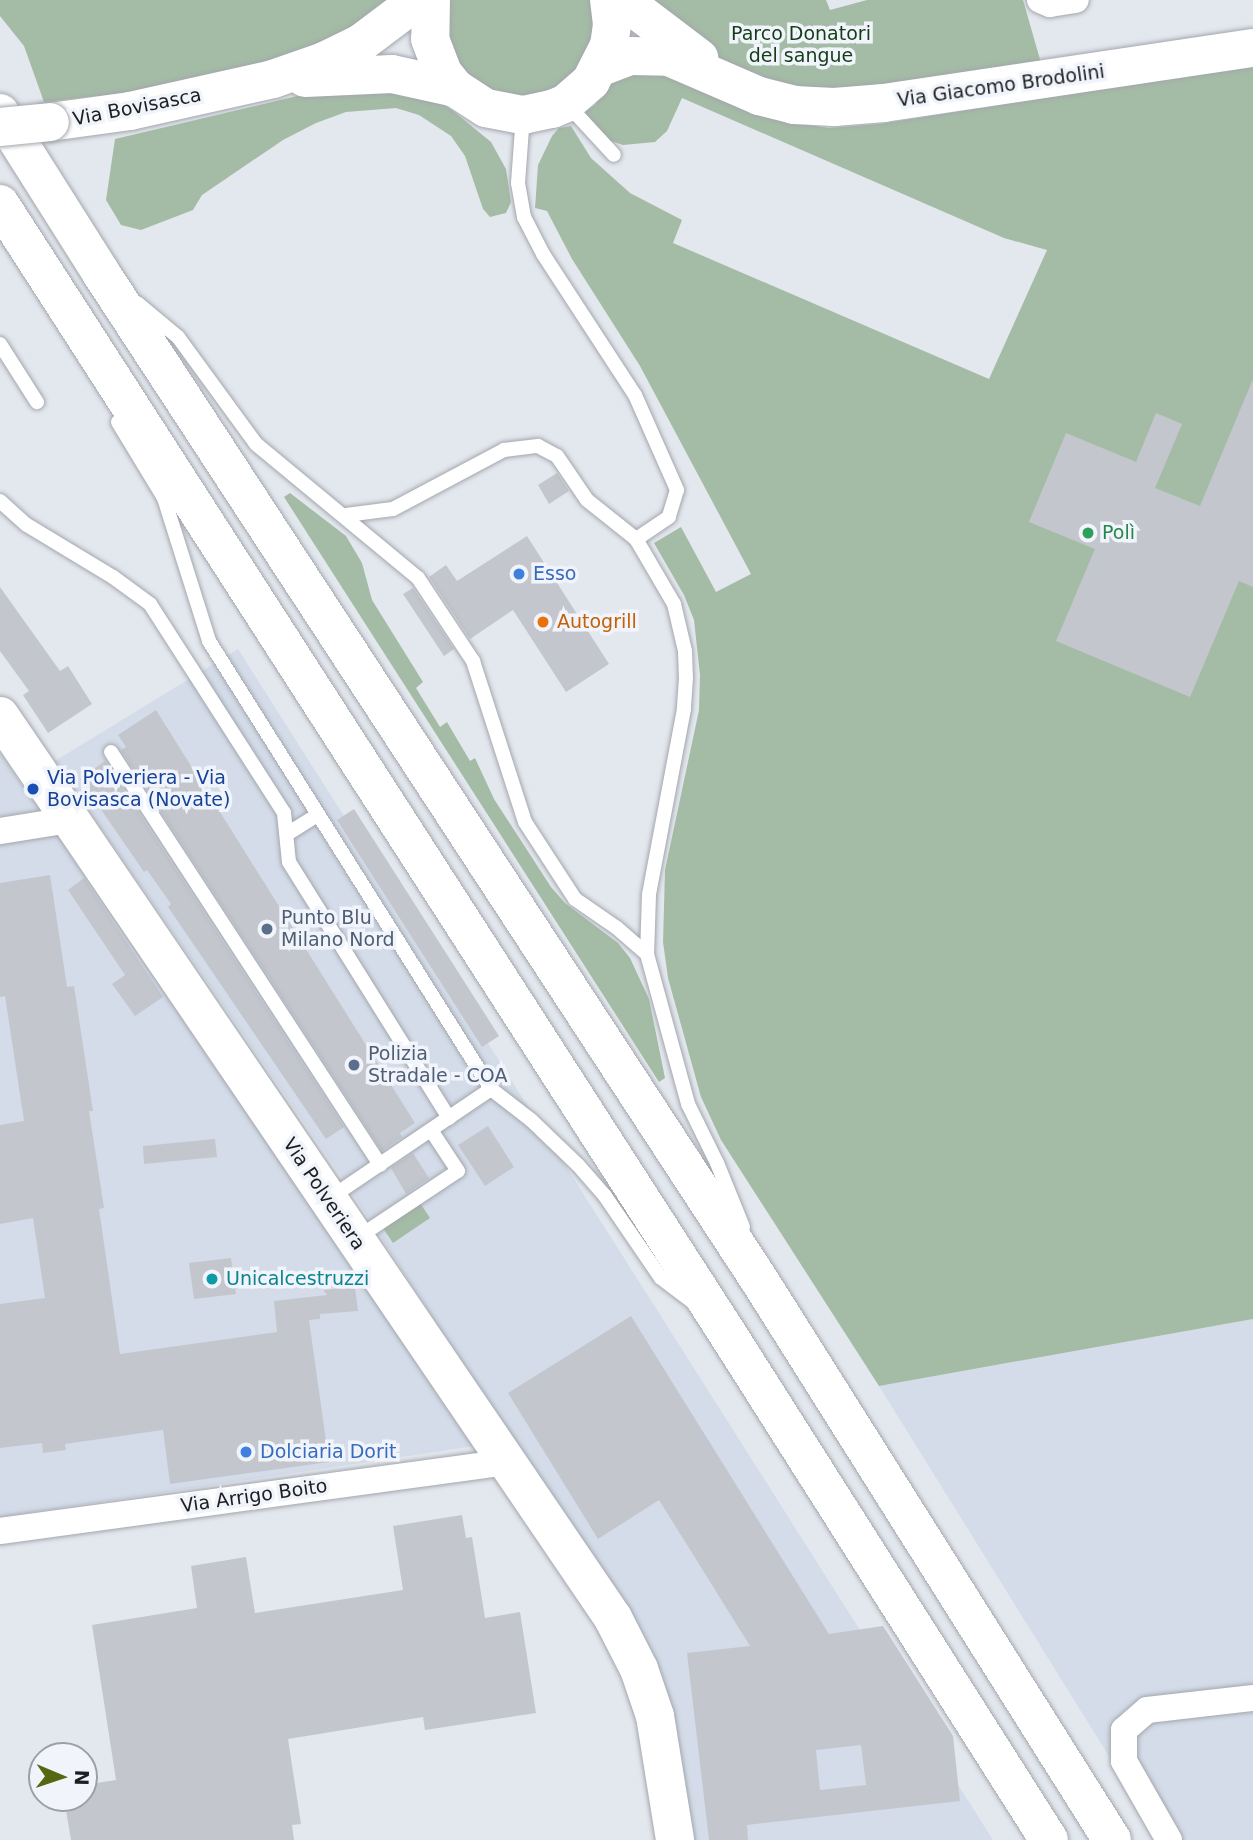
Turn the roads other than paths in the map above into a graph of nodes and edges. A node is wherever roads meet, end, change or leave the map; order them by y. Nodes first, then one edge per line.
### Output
1 (418, 0) edge
2 (431, 0) edge
3 (609, 0) edge
4 (623, 0) edge
5 (1040, 0) edge
6 (1076, 0) edge
7 (1253, 48) edge
8 (601, 67) junction
9 (273, 79) junction
10 (455, 88) junction
11 (750, 93) junction
12 (566, 103) junction
13 (0, 113) edge
14 (523, 115) junction
15 (0, 127) edge
16 (614, 155) dead end
17 (0, 204) edge
18 (101, 273) junction
19 (0, 344) edge
20 (37, 402) dead end
21 (108, 406) dead end
22 (0, 501) edge
23 (346, 515) junction
24 (636, 539) junction
25 (0, 716) edge
26 (111, 752) dead end
27 (317, 815) junction
28 (69, 820) junction
29 (0, 831) edge
30 (287, 834) junction
31 (647, 954) junction
32 (491, 1089) junction
33 (449, 1118) junction
34 (431, 1130) junction
35 (380, 1165) junction
36 (328, 1200) junction
37 (356, 1239) junction
38 (758, 1278) junction
39 (722, 1325) junction
40 (508, 1462) junction
41 (0, 1531) edge
42 (1253, 1698) edge
43 (675, 1840) edge
44 (1049, 1840) edge
45 (1112, 1840) edge
46 (1169, 1840) edge

1 - 9 main road, Via Bovisasca
2 - 10 main road
3 - 8 main road
4 - 11 main road, Via Giacomo Brodolini
5 - 6 street
7 - 11 main road, Via Giacomo Brodolini
8 - 11 main road, Via Giacomo Brodolini
8 - 12 main road
9 - 10 main road, Via Bovisasca
9 - 15 main road, Via Bovisasca, bridge
10 - 14 main road
12 - 14 main road
12 - 16 lane
13 - 18 main road
14 - 24 lane
17 - 39 main road
18 - 23 lane
18 - 38 main road
19 - 20 lane
21 - 27 lane
22 - 30 lane
23 - 24 lane
23 - 31 lane
24 - 31 lane
25 - 28 main road, Via Polveriera
26 - 35 lane
27 - 30 lane
27 - 32 lane
28 - 29 street
28 - 36 main road, Via Polveriera
30 - 33 lane
31 - 38 lane
32 - 33 lane
32 - 39 lane
33 - 34 lane
34 - 35 lane
34 - 37 lane
35 - 36 lane
36 - 37 main road, Via Polveriera
37 - 40 main road, Via Polveriera
38 - 45 main road
39 - 44 main road
40 - 41 street, Via Arrigo Boito
40 - 43 main road, Via Polveriera
42 - 46 street

